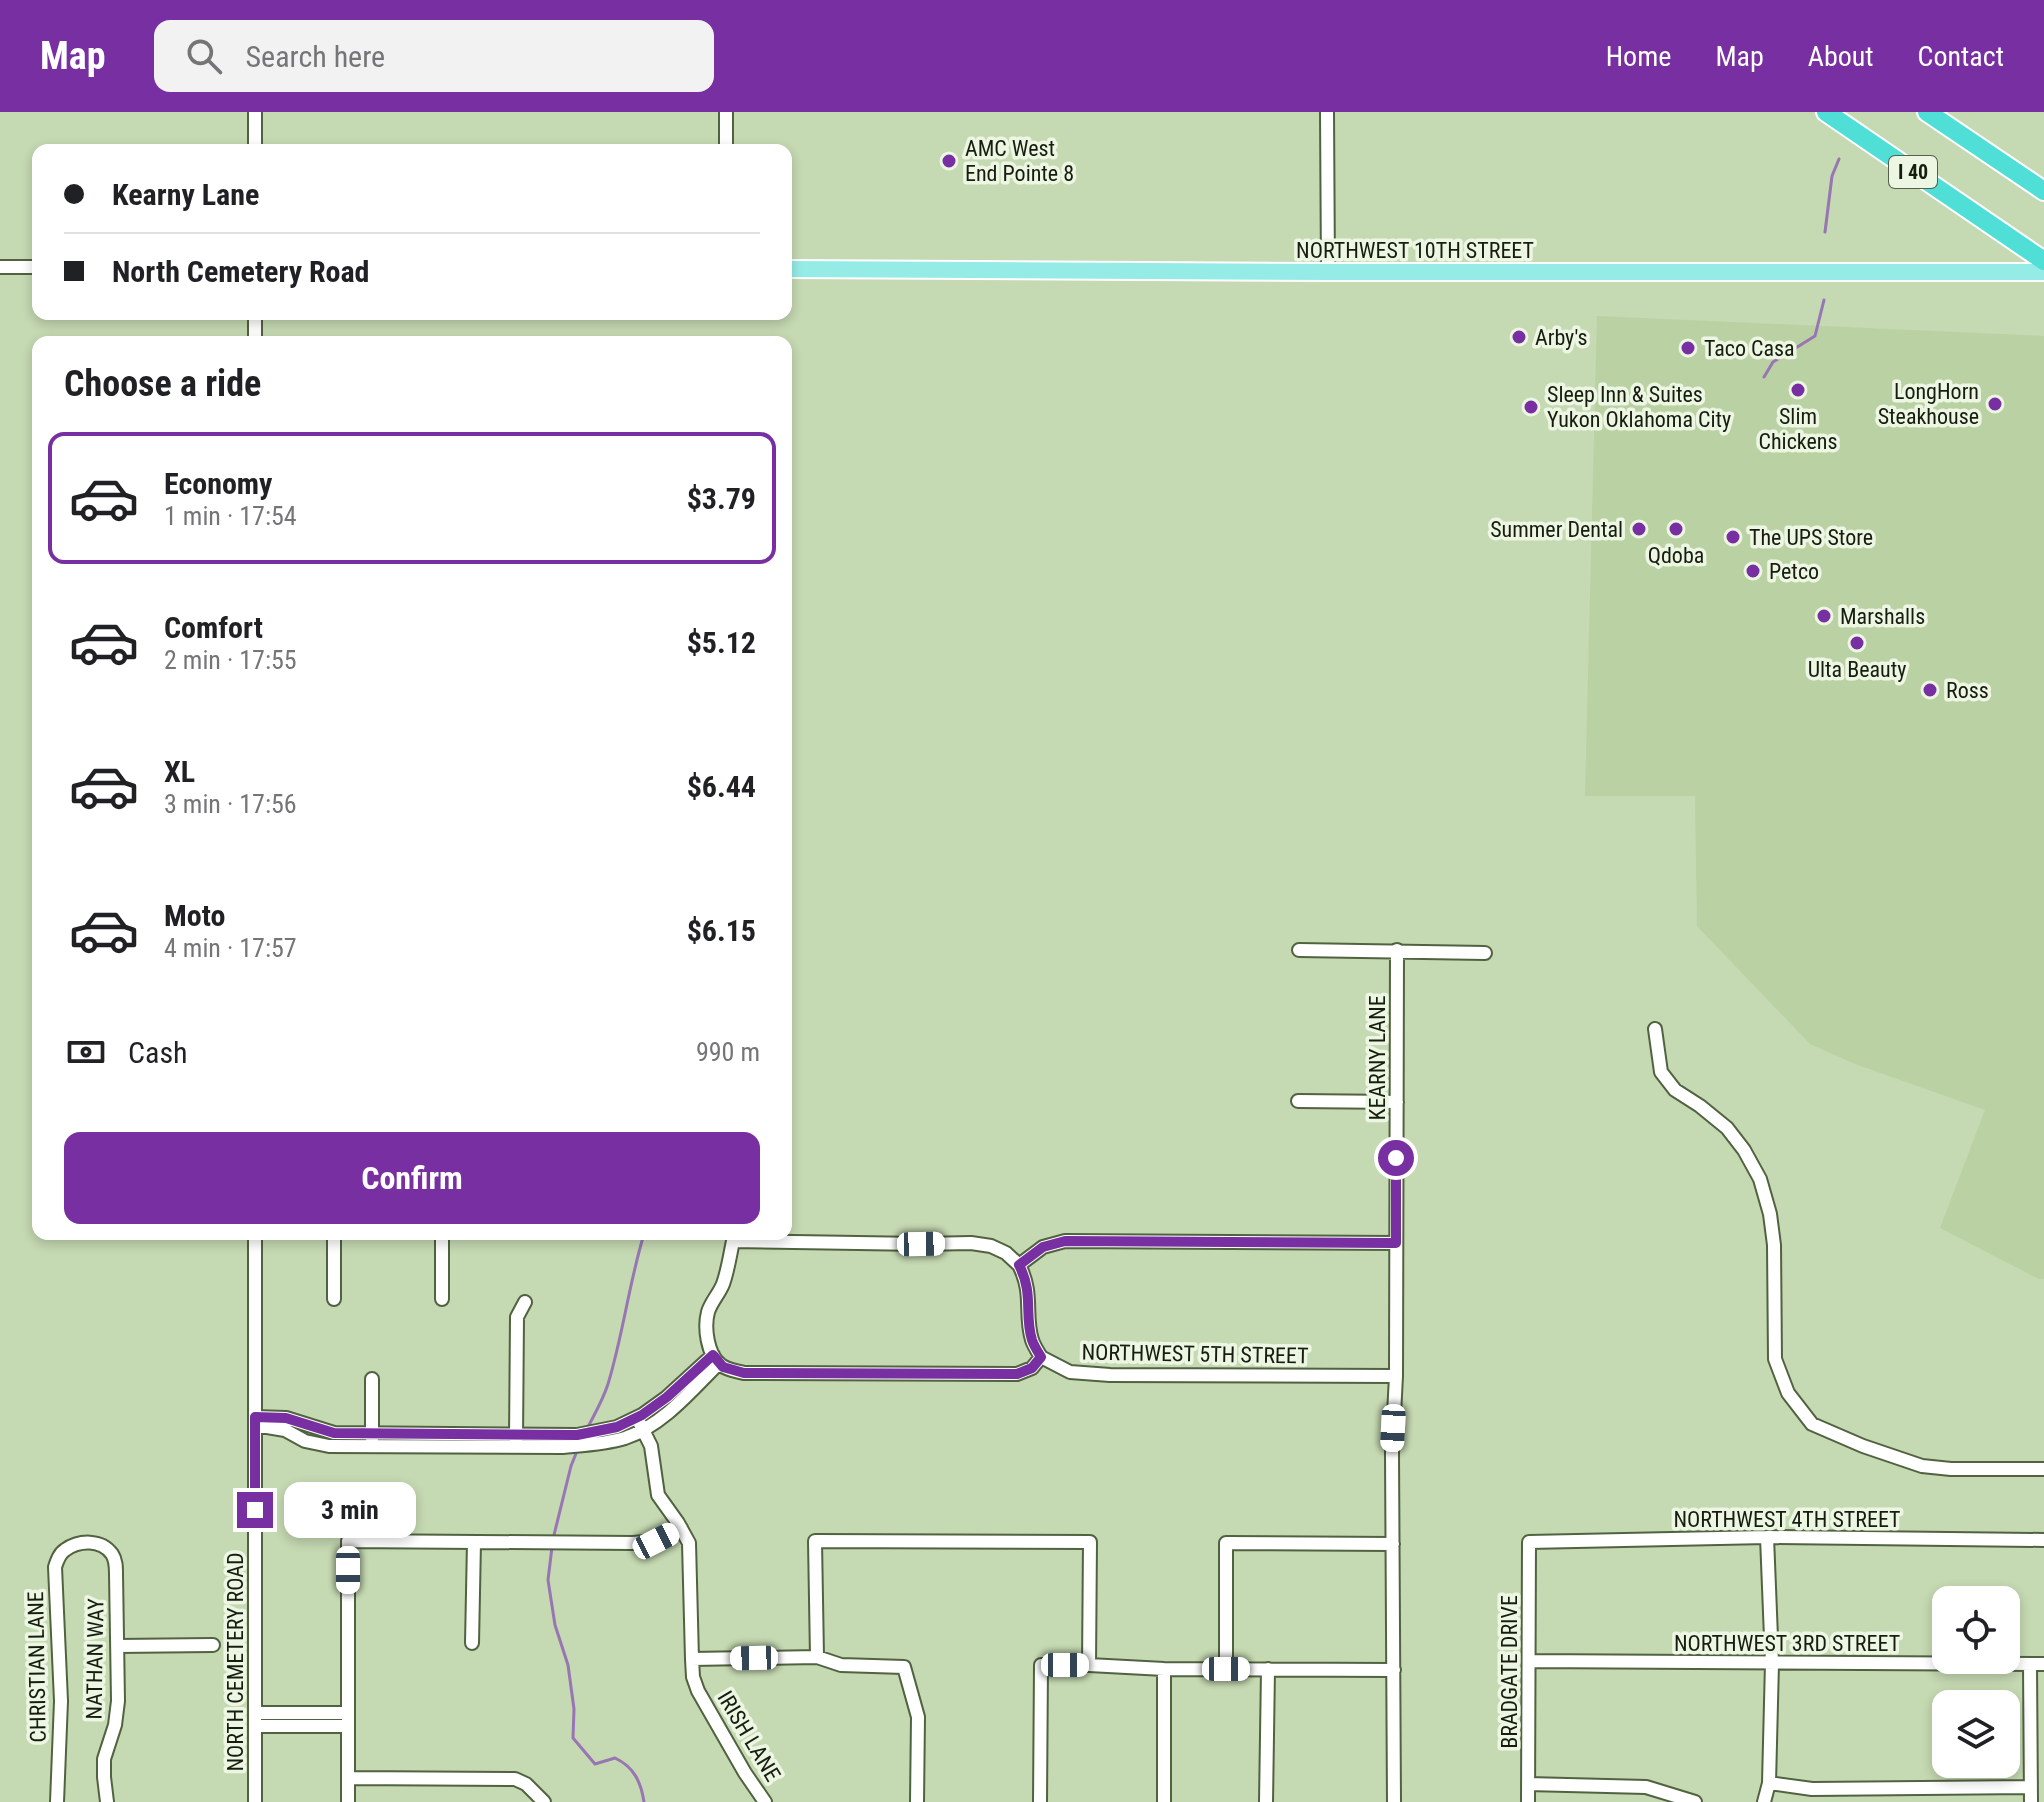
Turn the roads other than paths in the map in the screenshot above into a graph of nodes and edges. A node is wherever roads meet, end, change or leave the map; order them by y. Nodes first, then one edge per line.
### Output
1 (255, 112) edge
2 (726, 112) edge
3 (1327, 112) edge
4 (1826, 112) edge
5 (1927, 112) edge
6 (255, 144) edge
7 (726, 144) edge
8 (2044, 191) edge
9 (2044, 261) edge
10 (0, 267) edge
11 (32, 267) edge
12 (792, 269) edge
13 (1328, 272) junction
14 (2044, 272) edge
15 (1299, 950) dead end
16 (1397, 950) junction
17 (1485, 953) dead end
18 (1655, 1029) dead end
19 (1298, 1101) dead end
20 (1397, 1102) junction
21 (255, 1240) edge
22 (334, 1240) edge
23 (442, 1240) edge
24 (1396, 1243) junction
25 (1019, 1265) junction
26 (334, 1299) dead end
27 (442, 1299) dead end
28 (525, 1302) dead end
29 (1041, 1357) junction
30 (716, 1360) junction
31 (1396, 1376) junction
32 (372, 1379) dead end
33 (255, 1421) junction
34 (639, 1423) junction
35 (372, 1440) junction
36 (516, 1441) junction
37 (2044, 1469) edge
38 (681, 1528) junction
39 (1767, 1537) junction
40 (2044, 1540) edge
41 (474, 1542) junction
42 (1529, 1542) joint
43 (79, 1544) joint
44 (1393, 1544) junction
45 (472, 1643) dead end
46 (213, 1645) dead end
47 (117, 1646) junction
48 (817, 1657) junction
49 (692, 1659) junction
50 (1529, 1661) junction
51 (1772, 1663) junction
52 (2044, 1664) edge
53 (1089, 1665) junction
54 (2030, 1665) junction
55 (1164, 1669) junction
56 (1226, 1669) junction
57 (1268, 1669) junction
58 (1394, 1670) junction
59 (255, 1720) junction
60 (347, 1720) junction
61 (348, 1778) junction
62 (1769, 1783) junction
63 (1528, 1784) junction
64 (2030, 1787) junction
65 (57, 1802) edge
66 (107, 1802) edge
67 (255, 1802) edge
68 (348, 1802) edge
69 (544, 1802) edge
70 (765, 1802) edge
71 (917, 1802) edge
72 (1040, 1802) edge
73 (1164, 1802) edge
74 (1266, 1802) edge
75 (1394, 1802) edge
76 (1528, 1802) edge
77 (1695, 1802) edge
78 (1764, 1802) edge
79 (2031, 1802) edge

1 - 6 street
2 - 7 street
3 - 13 street
4 - 9 highway, I 40
5 - 8 highway, I 40
10 - 11 street
12 - 13 main road, NORTHWEST 10TH STREET
13 - 14 main road, NORTHWEST 10TH STREET
15 - 16 street
16 - 17 street
16 - 20 street, KEARNY LANE
18 - 37 street
19 - 20 street
20 - 24 street, KEARNY LANE
21 - 33 street, NORTH CEMETERY ROAD
22 - 26 street
23 - 27 street
24 - 25 street
24 - 31 street, KEARNY LANE
25 - 29 street
25 - 30 street
28 - 36 street
29 - 30 street
29 - 31 street, NORTHWEST 5TH STREET
30 - 34 street
31 - 44 street, KEARNY LANE
32 - 35 street
33 - 35 street
33 - 59 street, NORTH CEMETERY ROAD
34 - 36 street
34 - 38 street, IRISH LANE
35 - 36 street
38 - 41 street
38 - 49 street, IRISH LANE
39 - 40 street, NORTHWEST 4TH STREET
39 - 42 street, NORTHWEST 4TH STREET
39 - 51 street
41 - 45 street
41 - 60 street
42 - 50 street, BRADGATE DRIVE
43 - 47 street, NATHAN WAY
43 - 65 street, CHRISTIAN LANE
44 - 56 street
44 - 58 street, KEARNY LANE
46 - 47 street
47 - 66 street, NATHAN WAY
48 - 49 street
48 - 53 street
48 - 71 street
49 - 70 street, IRISH LANE
50 - 51 street, NORTHWEST 3RD STREET
50 - 63 street, BRADGATE DRIVE
51 - 54 street, NORTHWEST 3RD STREET
51 - 62 street
52 - 54 street, NORTHWEST 3RD STREET
53 - 55 street
53 - 72 street
54 - 64 street
55 - 56 street
55 - 73 street
56 - 57 street
57 - 58 street
57 - 74 street
58 - 75 street, KEARNY LANE
59 - 60 street
59 - 67 street, NORTH CEMETERY ROAD
60 - 61 street
61 - 68 street
61 - 69 street
62 - 64 street
62 - 78 street
63 - 76 street, BRADGATE DRIVE
63 - 77 street
64 - 79 street

